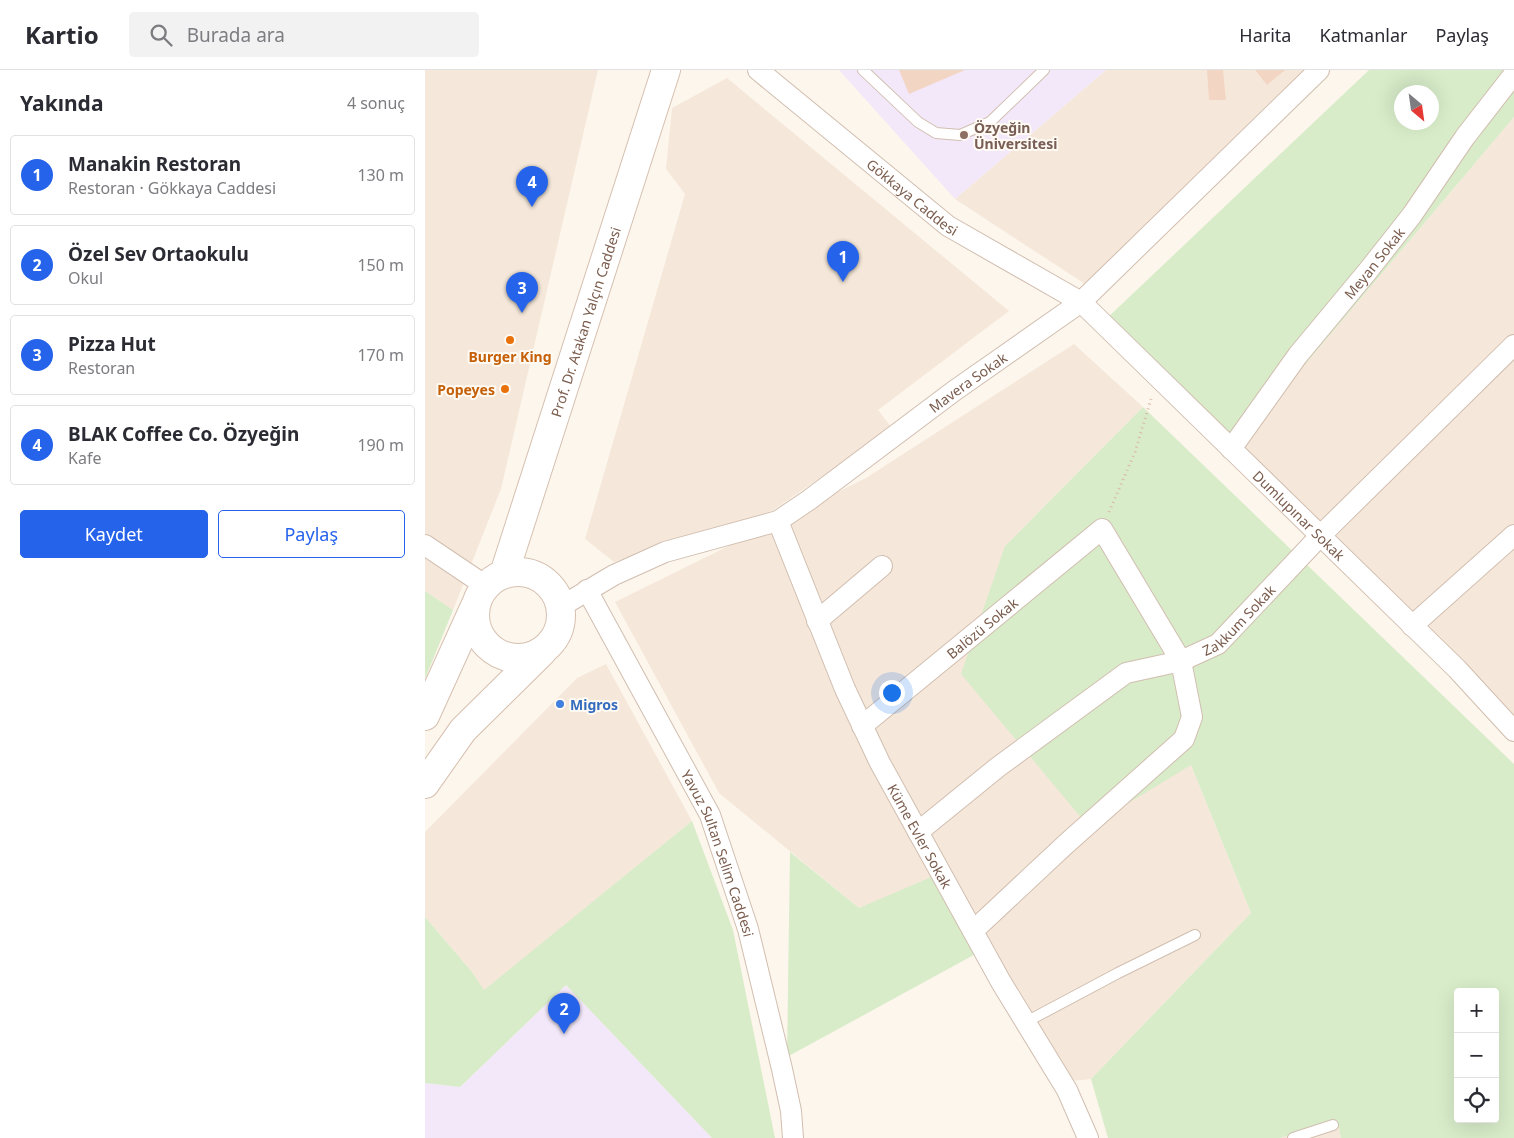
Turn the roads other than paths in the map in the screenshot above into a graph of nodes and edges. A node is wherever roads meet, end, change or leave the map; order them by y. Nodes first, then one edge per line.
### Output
1 (666, 70) edge
2 (758, 70) edge
3 (863, 70) edge
4 (1044, 70) edge
5 (1319, 70) edge
6 (1514, 74) edge
7 (1081, 302) junction
8 (1514, 346) edge
9 (1231, 449) junction
10 (778, 521) junction
11 (1514, 535) edge
12 (1321, 536) junction
13 (425, 545) edge
14 (882, 566) dead end
15 (488, 588) junction
16 (587, 590) junction
17 (560, 607) junction
18 (817, 621) junction
19 (1412, 626) junction
20 (547, 647) junction
21 (1181, 661) junction
22 (425, 716) edge
23 (862, 726) junction
24 (1514, 730) edge
25 (425, 784) edge
26 (918, 832) junction
27 (973, 931) junction
28 (1195, 935) dead end
29 (1026, 1022) junction
30 (1333, 1126) dead end
31 (793, 1138) edge
32 (1089, 1138) edge
33 (1293, 1138) edge

1 - 15 main road, Prof. Dr. Atakan Yalçın Caddesi
2 - 7 street, Gökkaya Caddesi
3 - 4 lane
5 - 7 street, Mavera Sokak
6 - 9 street, Meyan Sokak
7 - 9 street, Dumlupınar Sokak
7 - 10 street, Mavera Sokak
8 - 12 street, Zakkum Sokak
9 - 12 street, Dumlupınar Sokak
10 - 16 street, Mavera Sokak
10 - 18 street, Küme Evler Sokak
11 - 19 street
12 - 19 street, Dumlupınar Sokak
12 - 21 street, Zakkum Sokak
13 - 15 street
14 - 18 street
15 - 17 main road
15 - 20 main road
15 - 22 main road, Prof. Dr. Atakan Yalçın Caddesi
16 - 17 street, Mavera Sokak
16 - 31 street, Yavuz Sultan Selim Caddesi
17 - 20 main road
18 - 23 street, Küme Evler Sokak
19 - 24 street, Dumlupınar Sokak
20 - 25 main road
21 - 23 street, Balözü Sokak
21 - 26 street, Zakkum Sokak
21 - 27 street
23 - 26 street, Küme Evler Sokak
26 - 27 street, Küme Evler Sokak
27 - 29 street, Küme Evler Sokak
28 - 29 lane
29 - 32 street, Küme Evler Sokak
30 - 33 lane

